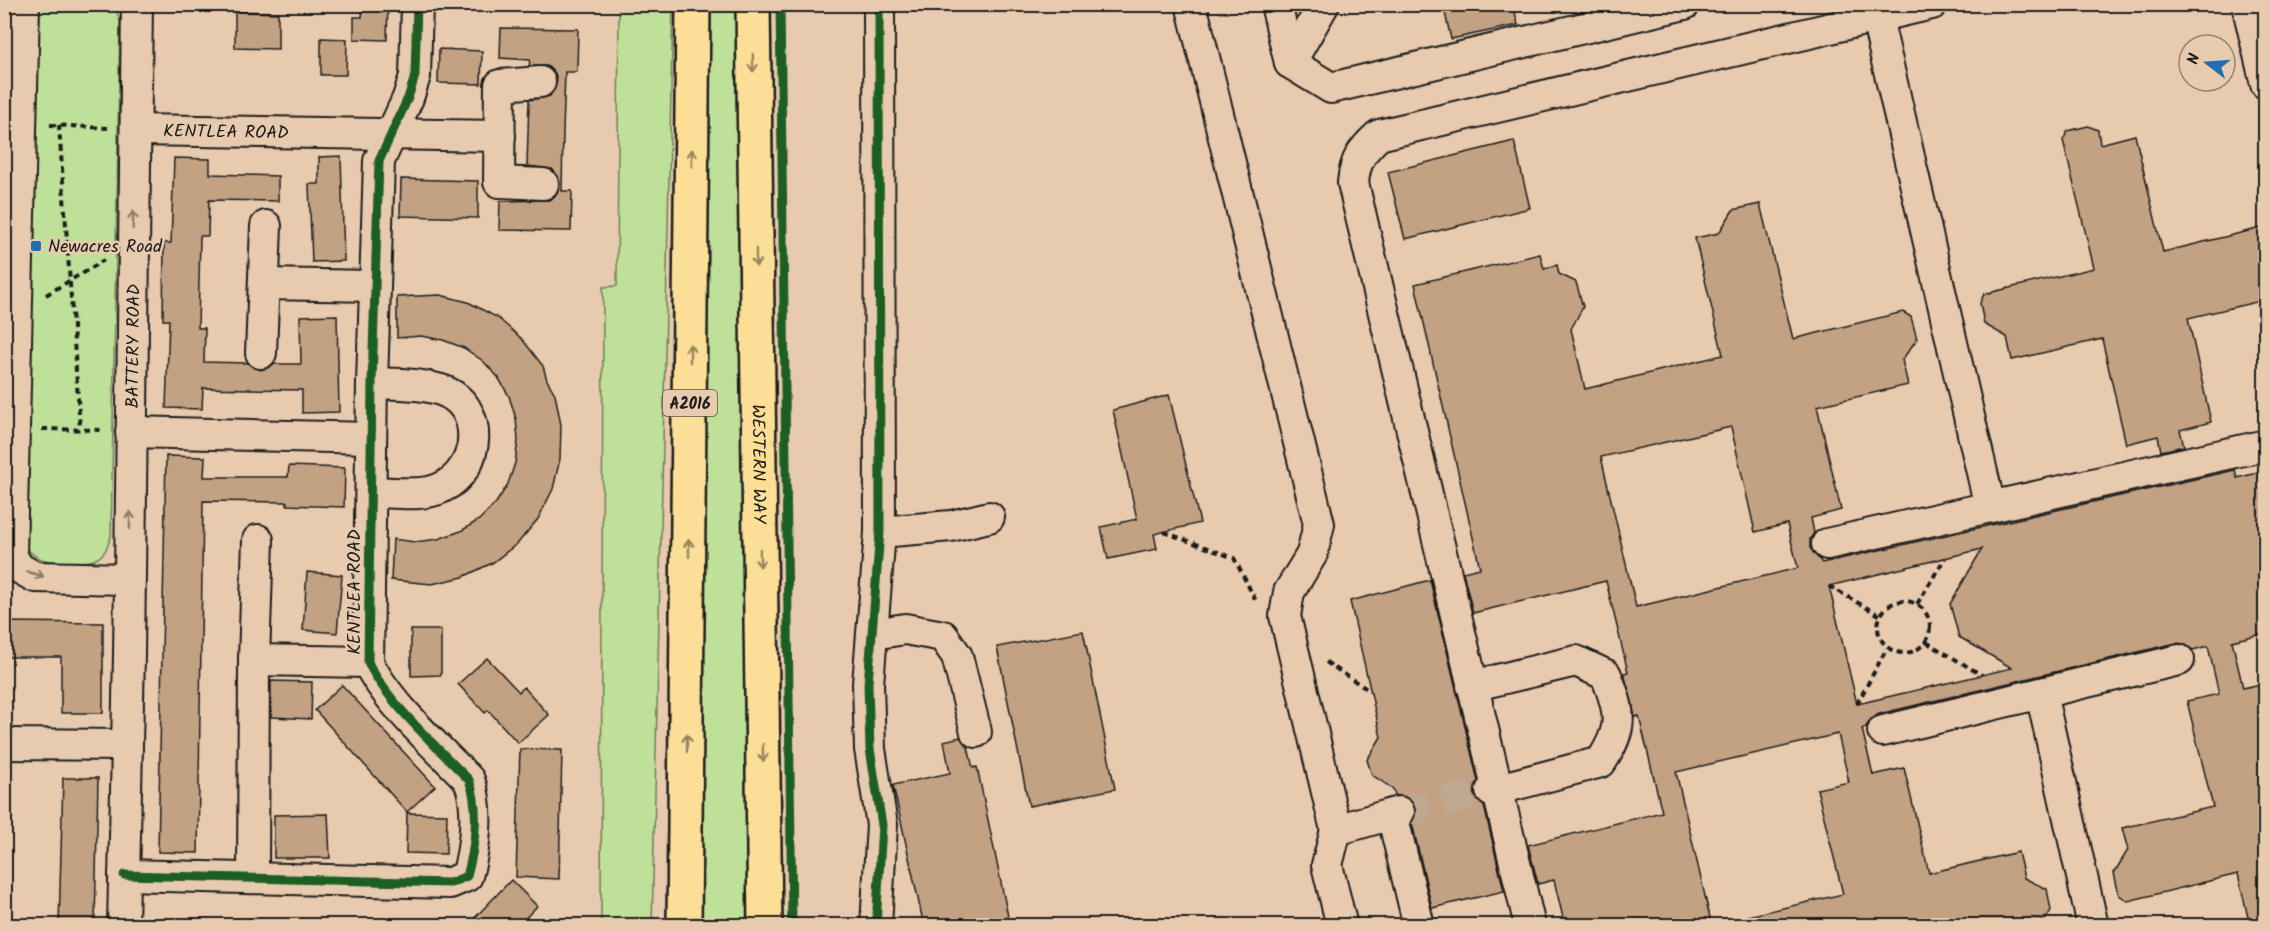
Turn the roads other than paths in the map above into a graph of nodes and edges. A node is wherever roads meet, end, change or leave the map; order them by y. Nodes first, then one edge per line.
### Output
1 (24, 4) edge
2 (136, 4) edge
3 (417, 4) edge
4 (693, 4) edge
5 (753, 4) edge
6 (879, 4) edge
7 (1191, 4) edge
8 (1276, 4) edge
9 (1324, 4) edge
10 (1685, 4) edge
11 (1932, 4) edge
12 (2247, 4) edge
13 (1877, 18) junction
14 (1290, 63) junction
15 (540, 82) dead end
16 (2265, 84) edge
17 (12, 127) edge
18 (136, 130) junction
19 (389, 135) junction
20 (500, 136) junction
21 (543, 184) dead end
22 (266, 226) dead end
23 (275, 284) junction
24 (374, 286) junction
25 (261, 353) dead end
26 (372, 383) junction
27 (9, 430) edge
28 (131, 432) junction
29 (372, 438) junction
30 (2265, 445) edge
31 (372, 492) junction
32 (1990, 507) junction
33 (989, 517) dead end
34 (880, 531) junction
35 (258, 540) dead end
36 (1827, 544) dead end
37 (128, 579) junction
38 (873, 634) junction
39 (254, 660) junction
40 (2179, 660) dead end
41 (368, 662) junction
42 (1472, 686) junction
43 (2041, 693) junction
44 (1883, 730) dead end
45 (976, 732) dead end
46 (4, 744) edge
47 (127, 745) junction
48 (1493, 790) junction
49 (686, 801) junction
50 (1336, 830) junction
51 (124, 875) junction
52 (253, 878) junction
53 (123, 926) edge
54 (675, 926) edge
55 (684, 926) edge
56 (765, 926) edge
57 (876, 926) edge
58 (1342, 926) edge
59 (1419, 926) edge
60 (1530, 926) edge
61 (2093, 926) edge

1 - 17 street
2 - 18 street, BATTERY ROAD
3 - 19 street, KENTLEA ROAD
49 -> 4 main road, A2016
5 -> 56 main road, WESTERN WAY
6 - 34 street
7 - 50 street
8 - 14 street
9 - 14 street
10 - 14 street
11 - 13 street
12 - 16 street
13 - 32 street
13 - 42 street
15 - 20 street
17 - 27 street
18 - 19 street, KENTLEA ROAD
28 -> 18 street, BATTERY ROAD
19 - 20 street, KENTLEA ROAD
19 - 24 street, KENTLEA ROAD
20 - 21 street
22 - 23 street
23 - 24 street
23 - 25 street
24 - 26 street, KENTLEA ROAD
26 - 29 street, KENTLEA ROAD
26 - 31 street
27 -> 37 street
28 - 29 street
37 -> 28 street, BATTERY ROAD
29 - 31 street, KENTLEA ROAD
30 - 32 street
31 - 41 street, KENTLEA ROAD
32 - 36 street
33 - 34 street
34 - 38 street
35 - 39 street
37 - 47 street, BATTERY ROAD
38 - 45 street
38 - 57 street
39 - 41 street, KENTLEA ROAD
39 - 52 street
40 - 43 street
41 - 52 street, KENTLEA ROAD
42 - 48 street
42 - 48 street
43 - 44 street
43 - 61 street
46 - 47 street
47 - 51 street, BATTERY ROAD
48 - 60 street
49 - 54 street, A2016
49 - 55 main road, A2016
50 - 58 street
50 - 59 street
51 - 52 street, KENTLEA ROAD
51 - 53 street, BATTERY ROAD

